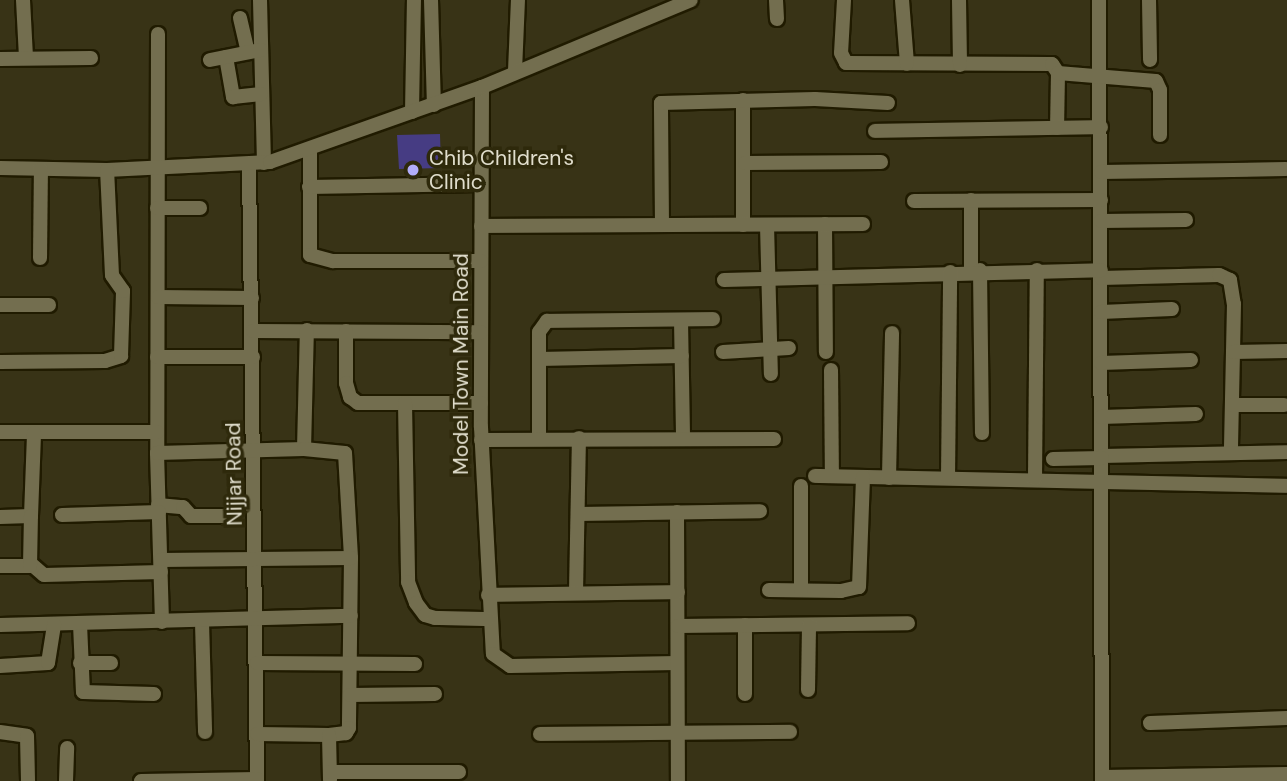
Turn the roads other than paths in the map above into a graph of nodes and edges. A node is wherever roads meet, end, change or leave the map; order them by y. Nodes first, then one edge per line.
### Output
1 (23, 0) edge
2 (260, 0) edge
3 (414, 0) edge
4 (431, 0) edge
5 (517, 0) edge
6 (691, 0) edge
7 (776, 0) edge
8 (844, 0) edge
9 (902, 0) edge
10 (959, 0) edge
11 (1100, 0) edge
12 (1149, 0) edge
13 (777, 19) dead end
14 (260, 26) junction
15 (158, 34) dead end
16 (255, 51) junction
17 (226, 57) junction
18 (26, 58) junction
19 (91, 58) dead end
20 (0, 59) edge
21 (210, 60) dead end
22 (1150, 60) dead end
23 (907, 64) junction
24 (960, 65) junction
25 (515, 71) junction
26 (1058, 74) junction
27 (1100, 74) junction
28 (482, 87) junction
29 (261, 94) junction
30 (743, 100) junction
31 (888, 103) dead end
32 (434, 105) junction
33 (412, 112) junction
34 (1101, 127) junction
35 (1057, 128) junction
36 (875, 131) dead end
37 (1160, 135) dead end
38 (310, 151) junction
39 (881, 162) dead end
40 (745, 163) junction
41 (256, 164) junction
42 (0, 168) edge
43 (41, 169) junction
44 (157, 169) junction
45 (1286, 169) edge
46 (107, 170) junction
47 (1101, 172) junction
48 (481, 184) junction
49 (309, 187) junction
50 (971, 200) junction
51 (1101, 200) junction
52 (914, 201) dead end
53 (157, 208) junction
54 (200, 208) dead end
55 (1186, 220) dead end
56 (1101, 221) junction
57 (662, 224) junction
58 (825, 224) junction
59 (863, 224) dead end
60 (743, 225) junction
61 (767, 225) junction
62 (481, 226) junction
63 (40, 258) dead end
64 (481, 261) junction
65 (976, 270) junction
66 (1037, 270) junction
67 (950, 271) junction
68 (1101, 274) junction
69 (825, 277) junction
70 (769, 278) junction
71 (724, 280) dead end
72 (158, 297) junction
73 (252, 298) junction
74 (0, 305) edge
75 (49, 305) dead end
76 (1172, 310) dead end
77 (1101, 312) junction
78 (713, 319) dead end
79 (681, 320) junction
80 (307, 330) junction
81 (253, 331) junction
82 (346, 331) junction
83 (481, 332) junction
84 (892, 333) dead end
85 (789, 348) dead end
86 (770, 349) junction
87 (1287, 351) edge
88 (723, 352) dead end
89 (826, 352) dead end
90 (1233, 352) junction
91 (682, 356) junction
92 (157, 357) junction
93 (253, 357) junction
94 (539, 359) junction
95 (1191, 360) dead end
96 (0, 362) edge
97 (1101, 363) junction
98 (831, 370) dead end
99 (771, 374) dead end
100 (404, 403) junction
101 (481, 403) junction
102 (1232, 405) junction
103 (1284, 405) dead end
104 (1196, 414) dead end
105 (1101, 417) junction
106 (0, 432) edge
107 (158, 432) junction
108 (34, 433) junction
109 (982, 433) dead end
110 (539, 438) junction
111 (579, 438) junction
112 (683, 438) junction
113 (774, 439) dead end
114 (481, 440) junction
115 (304, 449) junction
116 (255, 452) junction
117 (1231, 452) junction
118 (1287, 452) edge
119 (157, 453) junction
120 (1102, 457) junction
121 (1053, 459) dead end
122 (815, 476) dead end
123 (832, 476) junction
124 (863, 477) junction
125 (889, 478) junction
126 (948, 478) junction
127 (1035, 479) junction
128 (1101, 482) junction
129 (801, 486) dead end
130 (1287, 486) edge
131 (158, 509) junction
132 (760, 511) dead end
133 (677, 512) junction
134 (578, 514) junction
135 (62, 515) dead end
136 (30, 516) junction
137 (228, 516) dead end
138 (0, 517) edge
139 (256, 558) junction
140 (351, 558) junction
141 (30, 563) junction
142 (0, 566) edge
143 (161, 566) junction
144 (769, 590) dead end
145 (801, 590) junction
146 (576, 592) junction
147 (678, 592) junction
148 (488, 595) junction
149 (351, 616) junction
150 (488, 619) junction
151 (257, 621) junction
152 (162, 622) junction
153 (202, 622) junction
154 (908, 623) dead end
155 (54, 624) junction
156 (80, 624) junction
157 (0, 625) edge
158 (745, 625) junction
159 (809, 625) junction
160 (677, 626) junction
161 (80, 663) junction
162 (111, 663) dead end
163 (257, 663) junction
164 (677, 663) junction
165 (415, 664) dead end
166 (350, 665) junction
167 (0, 666) edge
168 (808, 690) dead end
169 (154, 694) dead end
170 (435, 694) dead end
171 (745, 694) dead end
172 (350, 695) junction
173 (1287, 718) edge
174 (1150, 723) dead end
175 (678, 731) junction
176 (0, 732) edge
177 (205, 732) dead end
178 (790, 732) dead end
179 (257, 734) junction
180 (540, 734) dead end
181 (329, 735) junction
182 (67, 748) dead end
183 (459, 772) dead end
184 (1287, 774) edge
185 (330, 777) edge
186 (1102, 779) edge
187 (257, 780) edge
188 (28, 781) edge
189 (66, 781) edge
190 (141, 781) edge
191 (678, 781) edge

1 - 18 street
2 - 14 street
3 - 33 street
4 - 32 street
5 - 25 street
6 - 25 street
7 - 13 street
8 - 23 street
9 - 23 street
10 - 24 street
11 - 27 street
12 - 22 street
14 - 16 street
14 - 16 street
15 - 44 street
16 - 17 street
16 - 29 street, Nijjar Road
17 - 21 street
17 - 29 street
18 - 19 street
18 - 20 street
23 - 24 street
24 - 26 street
25 - 28 street
26 - 27 street
26 - 35 street
27 - 34 street
27 - 37 street
28 - 32 street
28 - 48 street, Model Town Main Road
29 - 41 street, Nijjar Road
30 - 31 street
30 - 40 street
30 - 57 street
32 - 33 street
33 - 38 street
34 - 35 street
34 - 47 street
35 - 36 street
38 - 41 street
38 - 49 street
39 - 40 street
40 - 60 street
41 - 44 street
41 - 73 street, Nijjar Road
42 - 43 street
43 - 46 street
43 - 63 street
44 - 46 street
44 - 53 street
45 - 47 street
46 - 96 street
47 - 51 street
48 - 49 street
48 - 62 street, Model Town Main Road
49 - 64 street
50 - 51 street
50 - 52 street
50 - 65 street
51 - 56 street
53 - 54 street
53 - 72 street
55 - 56 street
56 - 68 street
57 - 60 street
57 - 62 street
58 - 59 street
58 - 61 street
58 - 69 street
60 - 61 street
61 - 70 street
62 - 64 street, Model Town Main Road
64 - 83 street, Model Town Main Road
65 - 66 street
65 - 67 street
65 - 109 street
66 - 68 street
66 - 127 street
67 - 69 street
67 - 126 street
68 - 77 street
68 - 90 street
69 - 70 street
69 - 89 street
70 - 71 street
70 - 86 street
72 - 73 street
72 - 92 street
73 - 81 street, Nijjar Road
74 - 75 street
76 - 77 street
77 - 97 street
78 - 79 street
79 - 91 street
79 - 94 street
80 - 81 street
80 - 82 street
80 - 115 street
81 - 93 street, Nijjar Road
82 - 83 street
82 - 100 street
83 - 101 street, Model Town Main Road
84 - 125 street
85 - 86 street
86 - 88 street
86 - 99 street
87 - 90 street
90 - 102 street
91 - 94 street
91 - 112 street
92 - 93 street
92 - 107 street
93 - 116 street, Nijjar Road
94 - 110 street
95 - 97 street
97 - 105 street
98 - 123 street
100 - 101 street
100 - 150 street
101 - 114 street, Model Town Main Road
102 - 103 street
102 - 117 street
104 - 105 street
105 - 120 street
106 - 108 street
107 - 108 street
107 - 119 street
108 - 136 street
110 - 111 street
110 - 114 street
111 - 112 street
111 - 134 street
112 - 113 street
114 - 148 street, Model Town Main Road
115 - 116 street
115 - 140 street
116 - 119 street
116 - 139 street, Nijjar Road
117 - 118 street
117 - 120 street
119 - 131 street
120 - 121 street
120 - 128 street
122 - 123 street
123 - 124 street
124 - 125 street
124 - 145 street
125 - 126 street
126 - 127 street
127 - 128 street
128 - 130 street
128 - 186 street
129 - 145 street
131 - 135 street
131 - 137 street
131 - 143 street
132 - 133 street
133 - 134 street
133 - 147 street
134 - 146 street
136 - 138 street
136 - 141 street
139 - 140 street
139 - 143 street
139 - 151 street, Nijjar Road
140 - 149 street
141 - 142 street
141 - 143 street
143 - 152 street
144 - 145 street
146 - 147 street
146 - 148 street
147 - 160 street
148 - 150 street, Model Town Main Road
149 - 151 street
149 - 166 street
150 - 164 street, Model Town Main Road
151 - 153 street
151 - 163 street, Nijjar Road
152 - 153 street
152 - 156 street
153 - 177 street
154 - 159 street
155 - 156 street
155 - 157 street
155 - 167 street
156 - 161 street
158 - 159 street
158 - 160 street
158 - 171 street
159 - 168 street
160 - 164 street
161 - 162 street
161 - 169 street
163 - 166 street
163 - 179 street, Nijjar Road
164 - 175 street
165 - 166 street
166 - 172 street
170 - 172 street
172 - 181 street
173 - 174 street
175 - 178 street
175 - 180 street
175 - 191 street
176 - 188 street
179 - 181 street
179 - 187 street, Nijjar Road
181 - 185 street
182 - 189 street
183 - 185 street
184 - 186 street
187 - 190 street

